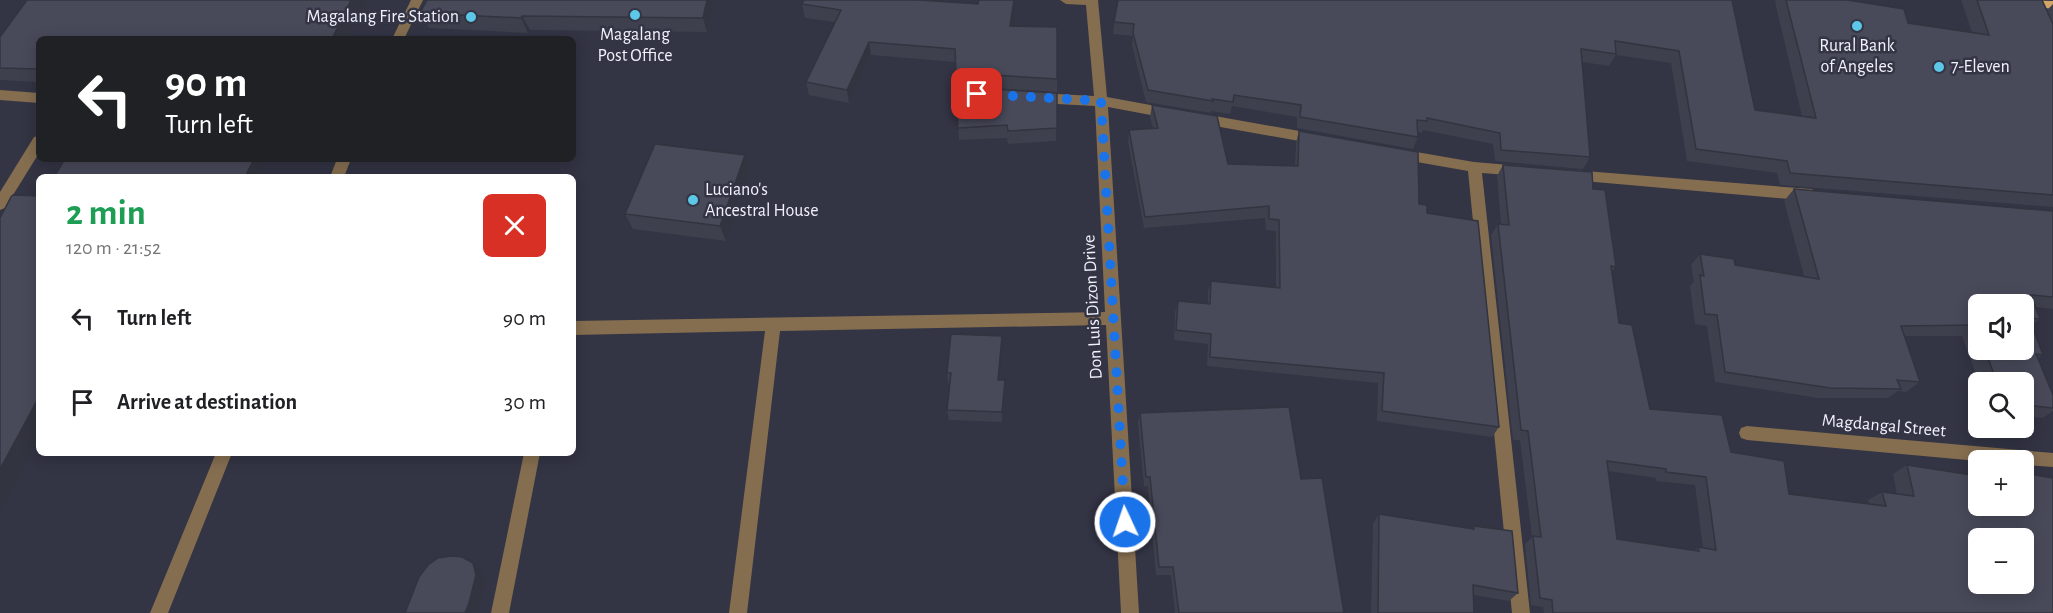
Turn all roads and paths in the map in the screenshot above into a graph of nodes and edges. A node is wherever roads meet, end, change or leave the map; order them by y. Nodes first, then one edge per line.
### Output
1 (417, 0) edge
2 (1066, 0) edge
3 (1092, 0) edge
4 (2013, 0) edge
5 (2053, 5) edge
6 (399, 36) edge
7 (0, 95) edge
8 (1022, 97) edge
9 (36, 98) edge
10 (1101, 101) junction
11 (1334, 142) edge
12 (36, 146) edge
13 (1381, 150) edge
14 (1474, 167) junction
15 (1533, 172) edge
16 (1557, 174) edge
17 (1828, 196) edge
18 (0, 204) edge
19 (1113, 318) junction
20 (773, 325) junction
21 (576, 328) edge
22 (1747, 433) dead end
23 (223, 456) edge
24 (531, 456) edge
25 (2053, 460) edge
26 (159, 613) edge
27 (500, 613) edge
28 (738, 613) edge
29 (1130, 613) edge
30 (1521, 613) edge

1 - 6 street
2 - 3 street
3 - 10 street, Don Luis Dizon Drive
4 - 5 main road
7 - 9 street
8 - 10 street
10 - 11 street
10 - 19 street, Don Luis Dizon Drive
12 - 18 street
13 - 14 street
14 - 15 street
14 - 30 street
16 - 17 street
19 - 20 street
19 - 29 street, Don Luis Dizon Drive
20 - 21 street
20 - 28 street
22 - 25 street, Magdangal Street
23 - 26 street
24 - 27 street

